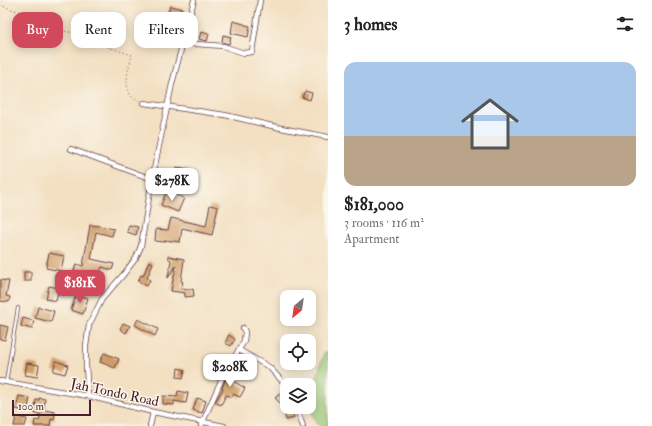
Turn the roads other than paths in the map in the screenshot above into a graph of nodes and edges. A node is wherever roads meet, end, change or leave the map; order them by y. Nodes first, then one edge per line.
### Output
1 (194, 0) edge
2 (260, 0) edge
3 (191, 12) edge
4 (198, 44) edge
5 (182, 48) edge
6 (144, 103) road end
7 (168, 107) junction
8 (328, 137) edge
9 (71, 149) dead end
10 (152, 179) junction
11 (18, 308) dead end
12 (244, 328) dead end
13 (239, 350) junction
14 (280, 379) edge
15 (0, 381) edge
16 (6, 382) junction
17 (88, 396) junction
18 (153, 412) junction
19 (299, 414) edge
20 (201, 424) edge
21 (150, 426) edge
22 (224, 426) edge
23 (303, 426) edge

1 - 3 street
2 - 4 street
5 - 7 street
6 - 7 street
7 - 8 street
7 - 10 street
9 - 10 street
10 - 17 street
11 - 16 lane
12 - 13 street
13 - 14 street
13 - 20 street
15 - 16 street, Jah Tondo Road
16 - 17 street, Jah Tondo Road
17 - 18 street, Jah Tondo Road
18 - 20 street, Jah Tondo Road
18 - 21 street
19 - 23 street
20 - 22 street, Jah Tondo Road

